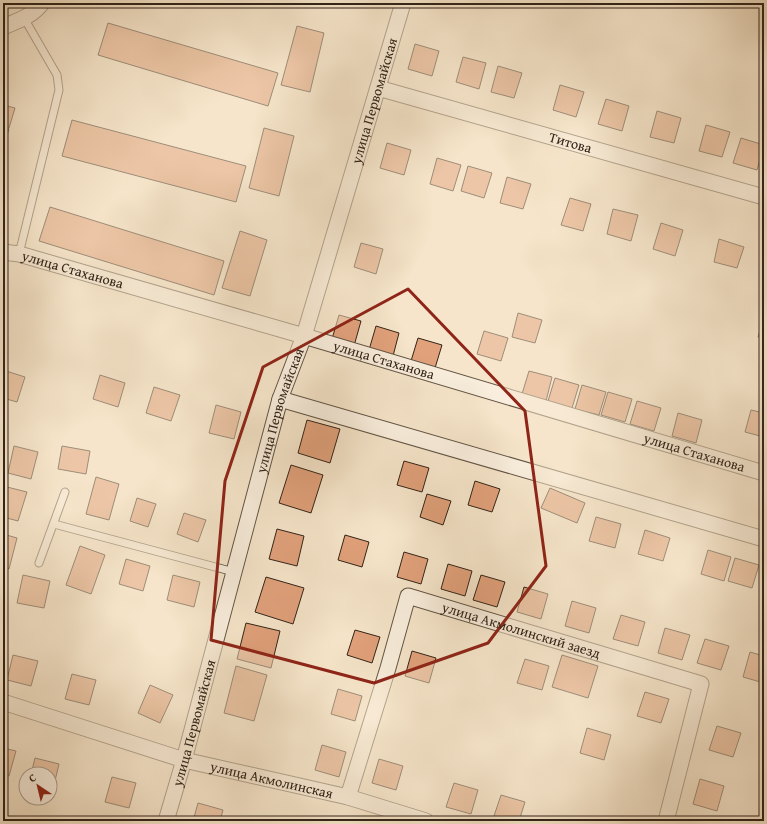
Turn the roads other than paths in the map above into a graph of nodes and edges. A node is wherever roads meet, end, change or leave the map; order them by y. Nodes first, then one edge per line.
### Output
1 (42, 3) edge
2 (403, 3) edge
3 (24, 18) junction
4 (3, 27) edge
5 (378, 88) junction
6 (764, 196) edge
7 (3, 252) edge
8 (19, 254) junction
9 (304, 336) junction
10 (280, 399) junction
11 (764, 473) edge
12 (65, 492) dead end
13 (54, 524) junction
14 (764, 539) edge
15 (39, 563) dead end
16 (234, 572) junction
17 (3, 702) edge
18 (184, 760) junction
19 (348, 797) junction
20 (166, 821) edge
21 (426, 821) edge
22 (666, 821) edge

1 - 3 street
2 - 5 street, улица Первомайская
3 - 4 street
3 - 8 lane
5 - 6 street, Титова
5 - 9 street, улица Первомайская
7 - 8 street, улица Стаханова
8 - 9 street, улица Стаханова
9 - 10 street, улица Первомайская
9 - 11 street, улица Стаханова
10 - 14 street
10 - 16 street, улица Первомайская
12 - 13 lane
13 - 15 lane
13 - 16 lane
16 - 18 street, улица Первомайская
17 - 18 street, улица Акмолинская
18 - 19 street, улица Акмолинская
18 - 20 street, улица Первомайская
19 - 21 street, улица Акмолинская
19 - 22 street, улица Акмолинский заезд

